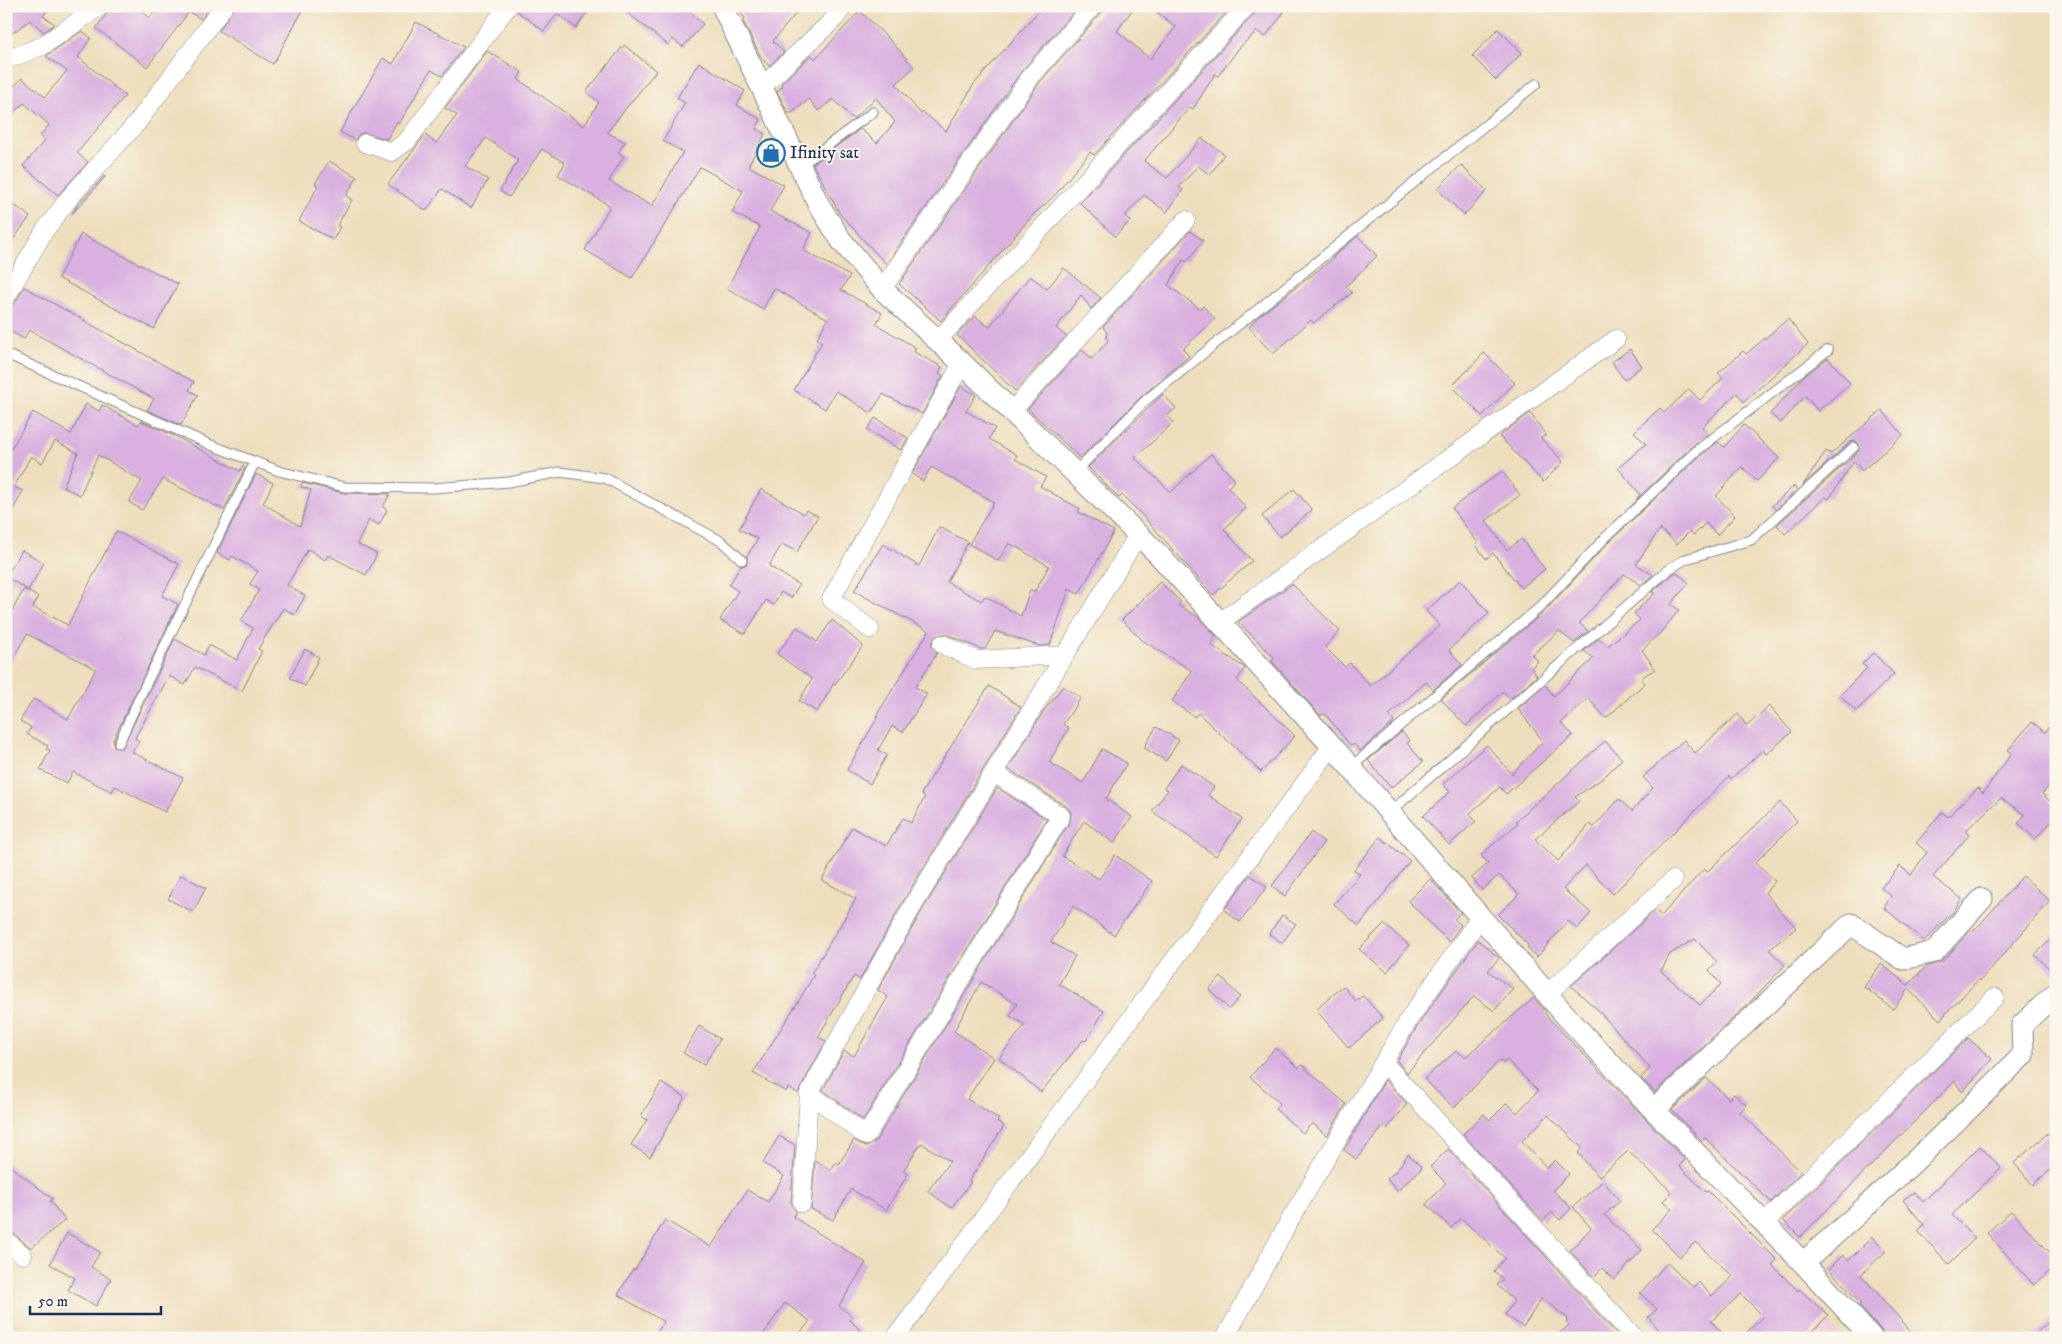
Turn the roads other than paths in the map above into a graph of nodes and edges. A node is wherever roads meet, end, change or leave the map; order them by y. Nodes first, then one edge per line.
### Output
1 (100, 6) edge
2 (224, 6) edge
3 (508, 6) edge
4 (722, 6) edge
5 (844, 6) edge
6 (1093, 6) edge
7 (1247, 6) edge
8 (6, 60) edge
9 (1536, 84) dead end
10 (762, 88) junction
11 (873, 112) dead end
12 (365, 143) dead end
13 (799, 166) junction
14 (1186, 220) dead end
15 (882, 289) junction
16 (6, 297) edge
17 (1616, 339) dead end
18 (938, 340) junction
19 (1828, 350) dead end
20 (6, 354) edge
21 (962, 363) junction
22 (1012, 411) junction
23 (1854, 447) dead end
24 (255, 462) junction
25 (1074, 472) junction
26 (1138, 535) junction
27 (742, 560) dead end
28 (1221, 621) junction
29 (870, 629) dead end
30 (942, 644) dead end
31 (1065, 655) junction
32 (119, 743) dead end
33 (1332, 746) junction
34 (1351, 767) junction
35 (994, 773) junction
36 (1390, 812) junction
37 (1673, 880) dead end
38 (1982, 899) dead end
39 (1481, 916) junction
40 (2056, 993) edge
41 (1547, 994) junction
42 (1995, 997) dead end
43 (1384, 1063) junction
44 (809, 1093) junction
45 (1654, 1110) junction
46 (802, 1203) dead end
47 (1764, 1223) junction
48 (6, 1241) edge
49 (23, 1255) dead end
50 (1803, 1262) junction
51 (895, 1338) edge
52 (1225, 1338) edge
53 (1635, 1338) edge
54 (1872, 1338) edge

1 - 8 street
2 - 16 street
3 - 12 street
4 - 10 street
5 - 10 street
6 - 15 street
7 - 18 street
9 - 25 lane
10 - 13 street
11 - 13 lane
13 - 15 street
14 - 22 street
15 - 18 street
17 - 28 street
18 - 21 street
19 - 34 lane
20 - 24 lane
21 - 22 street
21 - 29 street
22 - 25 street
23 - 36 lane
24 - 27 lane
24 - 32 lane
25 - 26 street
26 - 28 street
26 - 31 street
28 - 33 street
30 - 31 street
31 - 35 street
33 - 34 street
33 - 51 street
34 - 36 street
35 - 44 street
35 - 44 street
36 - 39 street
37 - 41 street
38 - 45 street
39 - 41 street
39 - 43 street
40 - 50 street
41 - 45 street
42 - 47 street
43 - 52 street
43 - 53 street
44 - 46 street
45 - 47 street
47 - 50 street
48 - 49 street
50 - 54 street

